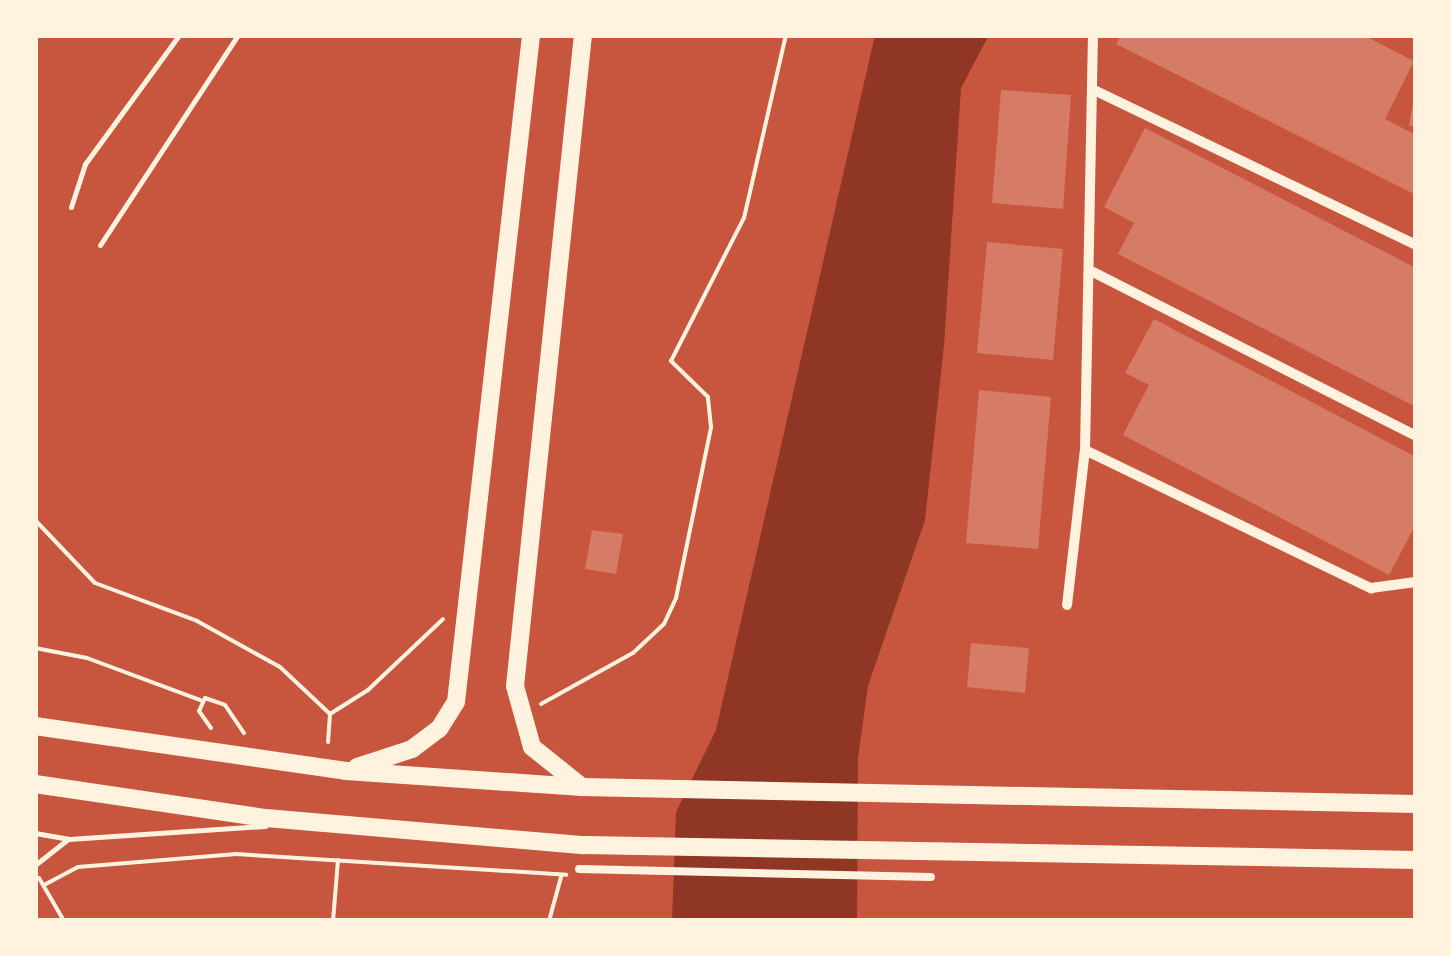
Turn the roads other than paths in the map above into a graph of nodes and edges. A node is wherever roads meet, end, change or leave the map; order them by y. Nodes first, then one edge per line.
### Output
1 (178, 35) edge
2 (238, 35) edge
3 (531, 35) edge
4 (583, 35) edge
5 (1093, 35) edge
6 (1094, 90) junction
7 (71, 208) dead end
8 (1416, 245) edge
9 (100, 246) dead end
10 (1093, 272) junction
11 (1416, 436) edge
12 (1085, 450) junction
13 (1416, 582) edge
14 (1067, 605) dead end
15 (35, 726) edge
16 (346, 771) junction
17 (35, 784) edge
18 (582, 787) junction
19 (1416, 804) edge
20 (320, 823) junction
21 (35, 833) edge
22 (69, 839) junction
23 (1416, 860) edge
24 (35, 868) edge
25 (580, 869) road end
26 (931, 877) dead end

1 - 7 lane
2 - 9 lane
3 - 16 highway
4 - 18 highway
5 - 6 street
6 - 8 street
6 - 10 street
10 - 11 street
10 - 12 street
12 - 13 street
12 - 14 street
15 - 16 highway
16 - 18 highway
17 - 20 highway
18 - 19 highway
20 - 22 lane
20 - 23 highway
21 - 22 lane
22 - 24 lane
25 - 26 street

